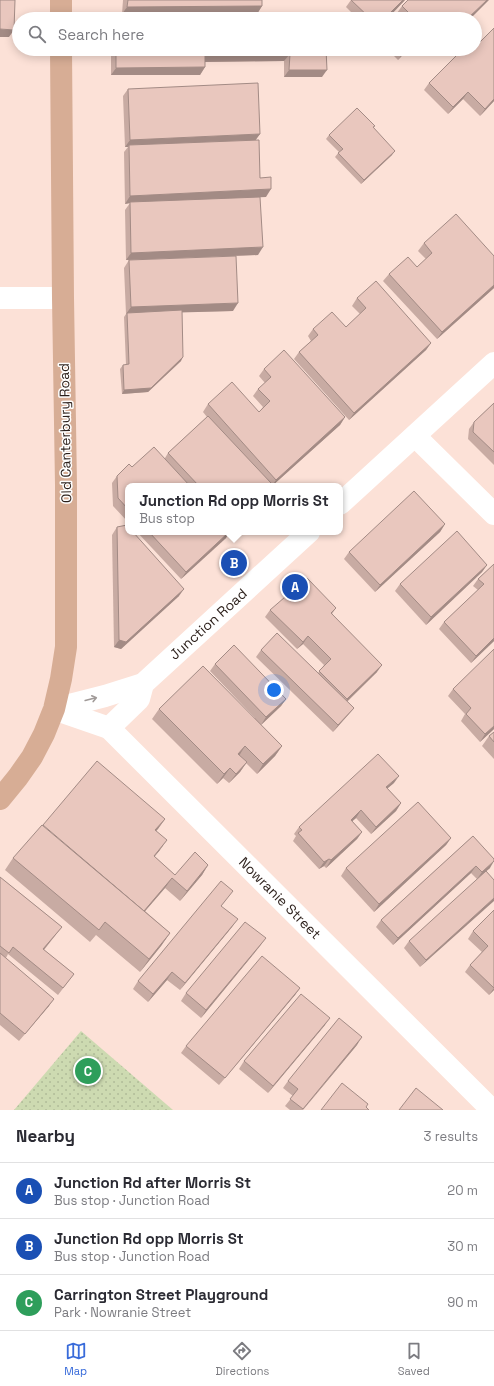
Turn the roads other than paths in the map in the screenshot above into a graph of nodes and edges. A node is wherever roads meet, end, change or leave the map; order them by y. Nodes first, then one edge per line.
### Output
1 (61, 0) edge
2 (61, 12) edge
3 (61, 56) edge
4 (0, 298) edge
5 (63, 298) junction
6 (494, 363) edge
7 (414, 436) junction
8 (343, 501) edge
9 (494, 514) edge
10 (306, 535) edge
11 (143, 684) junction
12 (54, 709) junction
13 (109, 728) junction
14 (0, 799) edge
15 (492, 1110) edge

1 - 2 main road
3 - 5 main road, Old Canterbury Road
4 - 5 street
5 - 12 main road, Old Canterbury Road
6 - 7 street
7 - 8 street
7 - 9 street
10 - 11 street, Junction Road
12 -> 11 street, Junction Road
11 - 13 street, Junction Road
12 - 13 street, Nowranie Street
12 - 14 main road, Old Canterbury Road
13 - 15 street, Nowranie Street

